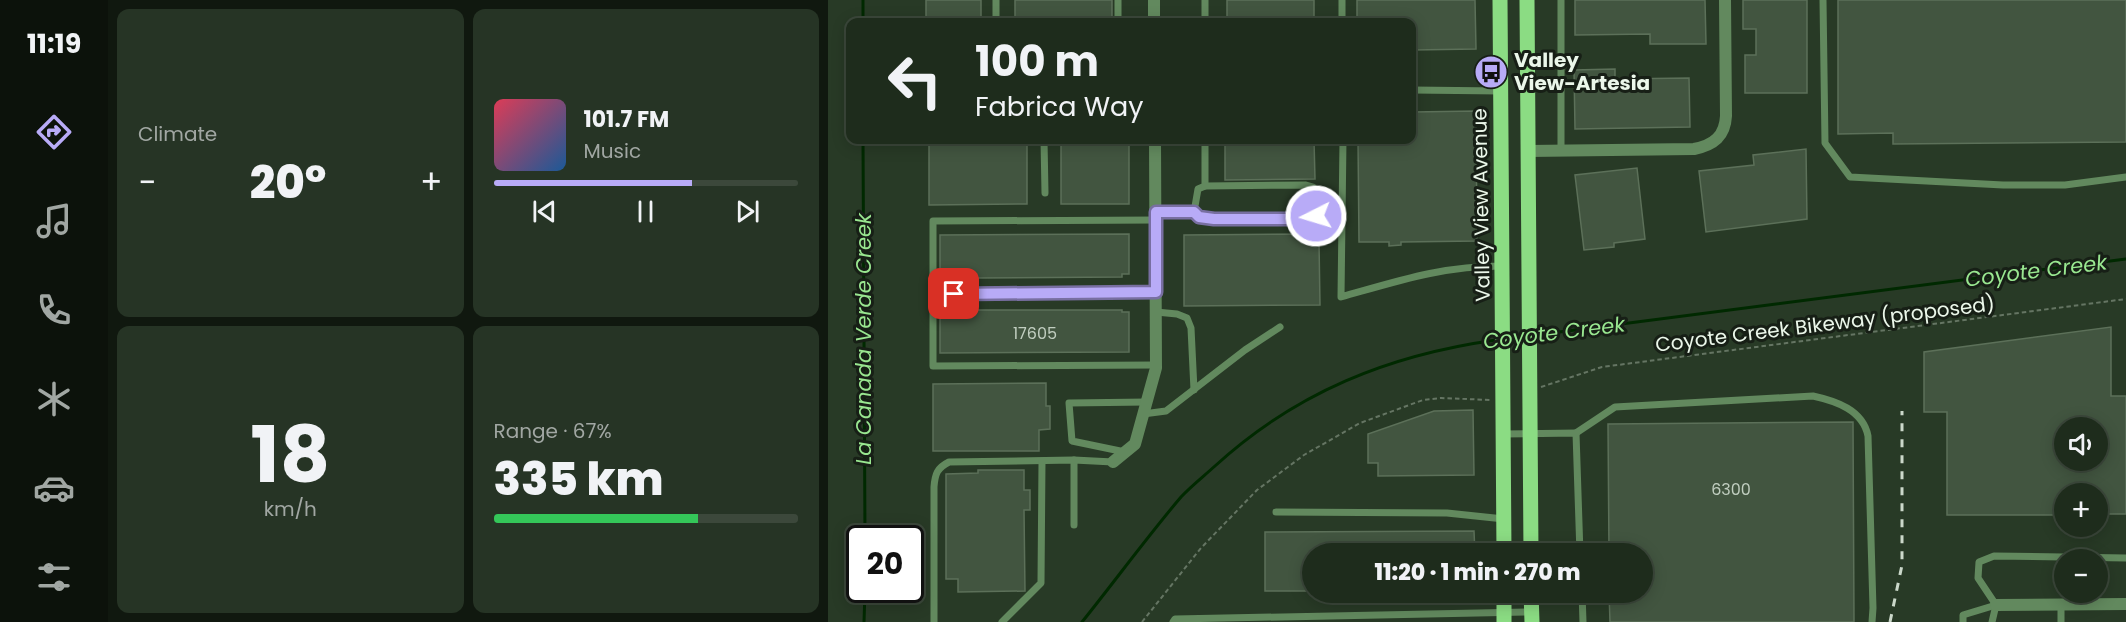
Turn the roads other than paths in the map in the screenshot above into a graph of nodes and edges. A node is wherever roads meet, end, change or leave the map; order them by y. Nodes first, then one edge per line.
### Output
1 (996, 0) edge
2 (1118, 0) edge
3 (1154, 0) edge
4 (1205, 0) edge
5 (1342, 0) edge
6 (1500, 0) edge
7 (1527, 0) edge
8 (1561, 0) edge
9 (1725, 0) edge
10 (1823, 0) edge
11 (996, 18) edge
12 (1118, 18) edge
13 (1154, 18) edge
14 (1205, 18) edge
15 (1342, 18) edge
16 (1416, 90) edge
17 (1501, 91) junction
18 (1044, 144) edge
19 (1155, 144) edge
20 (1205, 144) edge
21 (1342, 144) edge
22 (1528, 151) junction
23 (1561, 151) junction
24 (2126, 177) edge
25 (1205, 186) junction
26 (1045, 193) dead end
27 (1194, 212) junction
28 (1156, 216) junction
29 (1503, 266) junction
30 (1156, 292) junction
31 (933, 294) junction
32 (1156, 312) junction
33 (1280, 327) dead end
34 (1156, 365) junction
35 (1194, 390) junction
36 (1145, 408) junction
37 (1576, 433) junction
38 (1503, 434) junction
39 (1530, 434) junction
40 (1125, 452) junction
41 (1074, 460) junction
42 (1042, 461) junction
43 (1113, 462) joint
44 (1276, 512) dead end
45 (1504, 519) junction
46 (1074, 525) dead end
47 (1504, 543) edge
48 (1531, 543) edge
49 (1580, 543) edge
50 (2126, 558) edge
51 (1582, 603) edge
52 (2126, 604) edge
53 (1996, 605) junction
54 (2061, 605) junction
55 (1532, 617) edge
56 (1504, 618) edge
57 (934, 622) edge
58 (1002, 622) edge
59 (1173, 622) edge
60 (1583, 622) edge
61 (1872, 622) edge
62 (1963, 622) edge
63 (1992, 622) edge
64 (2061, 622) edge

1 - 11 lane
2 - 12 lane
3 - 13 street
4 - 14 lane
5 - 15 lane
6 - 17 main road, Valley View Avenue
7 - 22 main road
8 - 23 lane
9 - 23 street
10 - 24 lane
16 - 17 lane
17 - 29 main road, Valley View Avenue
18 - 26 lane
19 - 28 street
20 - 25 lane
21 - 29 lane
22 - 23 street
22 - 39 main road
25 - 27 lane
25 - 27 lane
27 - 28 lane
28 - 30 street
28 - 31 lane
29 - 38 main road, Valley View Avenue
30 - 31 lane
30 - 32 street
31 - 34 lane
32 - 34 street
32 - 35 lane
33 - 35 lane
34 - 36 street
35 - 36 lane
36 - 40 street
36 - 40 lane
37 - 39 lane
37 - 49 lane
37 - 61 lane
38 - 39 lane
38 - 45 main road, Valley View Avenue
39 - 48 main road
40 - 43 street
41 - 42 lane
41 - 43 lane
41 - 46 lane
42 - 57 lane
42 - 58 lane
44 - 45 lane
45 - 47 main road, Valley View Avenue
50 - 53 lane
51 - 60 lane
52 - 54 street
53 - 54 street
53 - 62 lane
53 - 63 lane
54 - 64 lane
55 - 56 lane
56 - 59 lane

